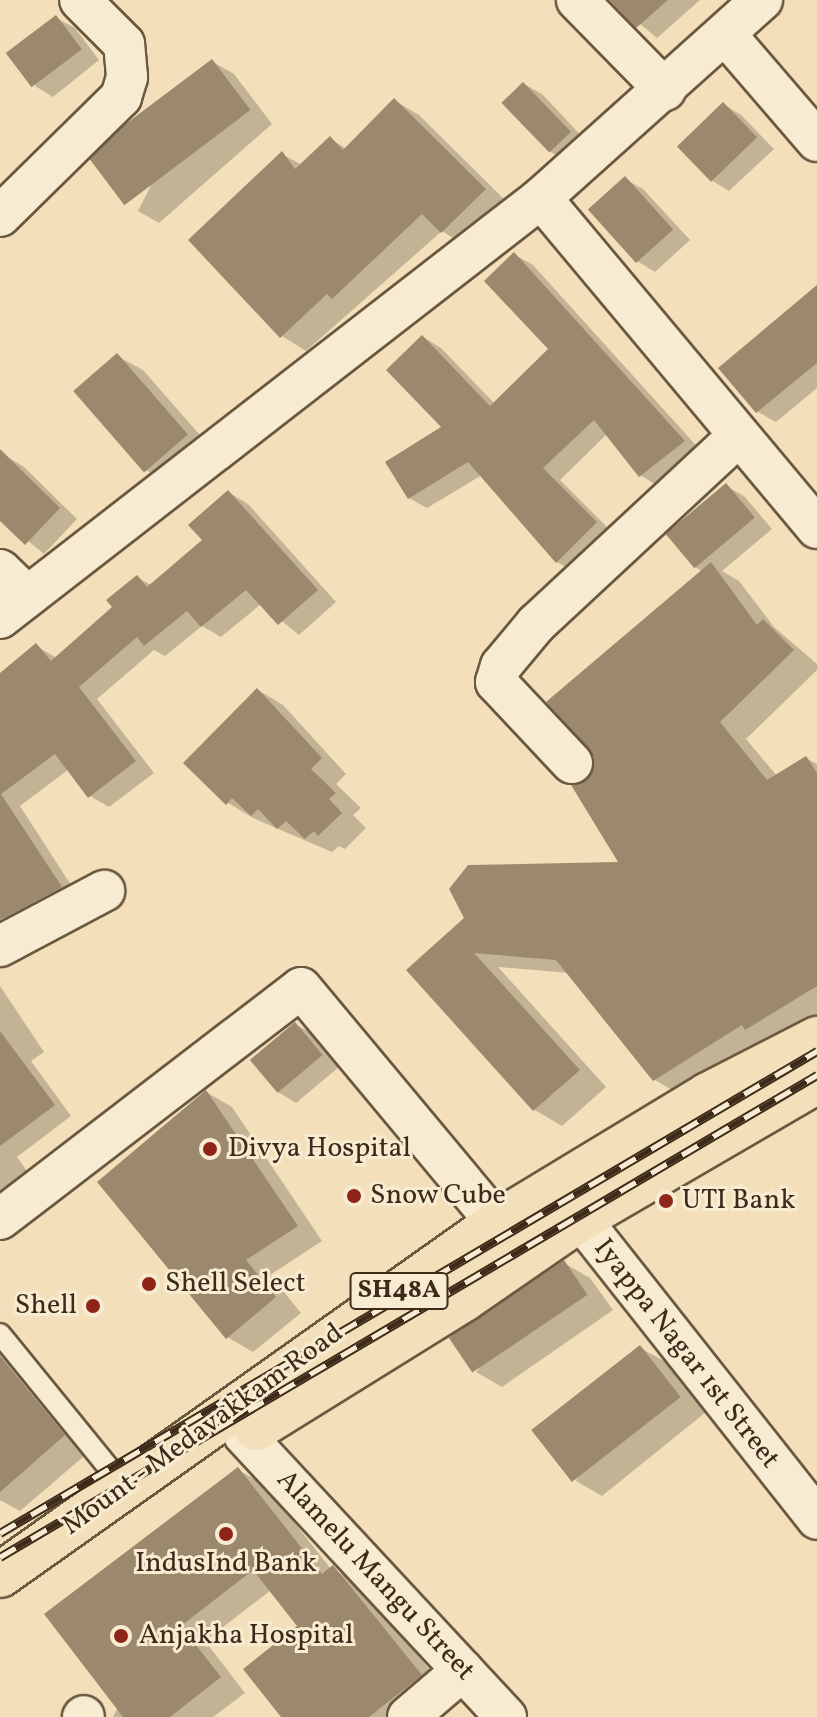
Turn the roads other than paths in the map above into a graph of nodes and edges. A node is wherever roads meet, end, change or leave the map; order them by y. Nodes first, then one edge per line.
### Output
1 (80, 0) edge
2 (577, 0) edge
3 (762, 0) edge
4 (725, 34) junction
5 (665, 90) junction
6 (817, 141) edge
7 (541, 198) junction
8 (0, 216) edge
9 (737, 437) junction
10 (817, 528) edge
11 (9, 595) edge
12 (572, 763) dead end
13 (104, 891) dead end
14 (0, 946) edge
15 (817, 1039) edge
16 (813, 1089) edge
17 (568, 1203) junction
18 (0, 1219) edge
19 (497, 1223) junction
20 (0, 1334) edge
21 (244, 1435) junction
22 (125, 1488) junction
23 (817, 1519) edge
24 (0, 1575) edge
25 (0, 1603) edge
26 (463, 1670) junction
27 (408, 1717) edge
28 (506, 1717) edge

1 - 8 street
2 - 5 street
3 - 4 street
4 - 5 street
4 - 6 street
5 - 7 street
7 - 9 street
7 - 11 street
9 - 10 street
9 - 12 street
13 - 14 street
15 - 17 main road, Mount - Medavakkam Road / SH48A
16 - 17 main road, Mount - Medavakkam Road / SH48A
17 - 19 main road, Mount - Medavakkam Road / SH48A
17 - 21 main road, Mount - Medavakkam Road / SH48A
17 - 23 street, Iyappa Nagar 1st Street
18 - 19 street
19 - 22 main road, Mount - Medavakkam Road / SH48A
20 - 22 lane
21 - 25 main road, Mount - Medavakkam Road / SH48A
21 - 26 street, Alamelu Mangu Street
22 - 24 main road, Mount - Medavakkam Road / SH48A
26 - 27 street
26 - 28 street, Alamelu Mangu Street

